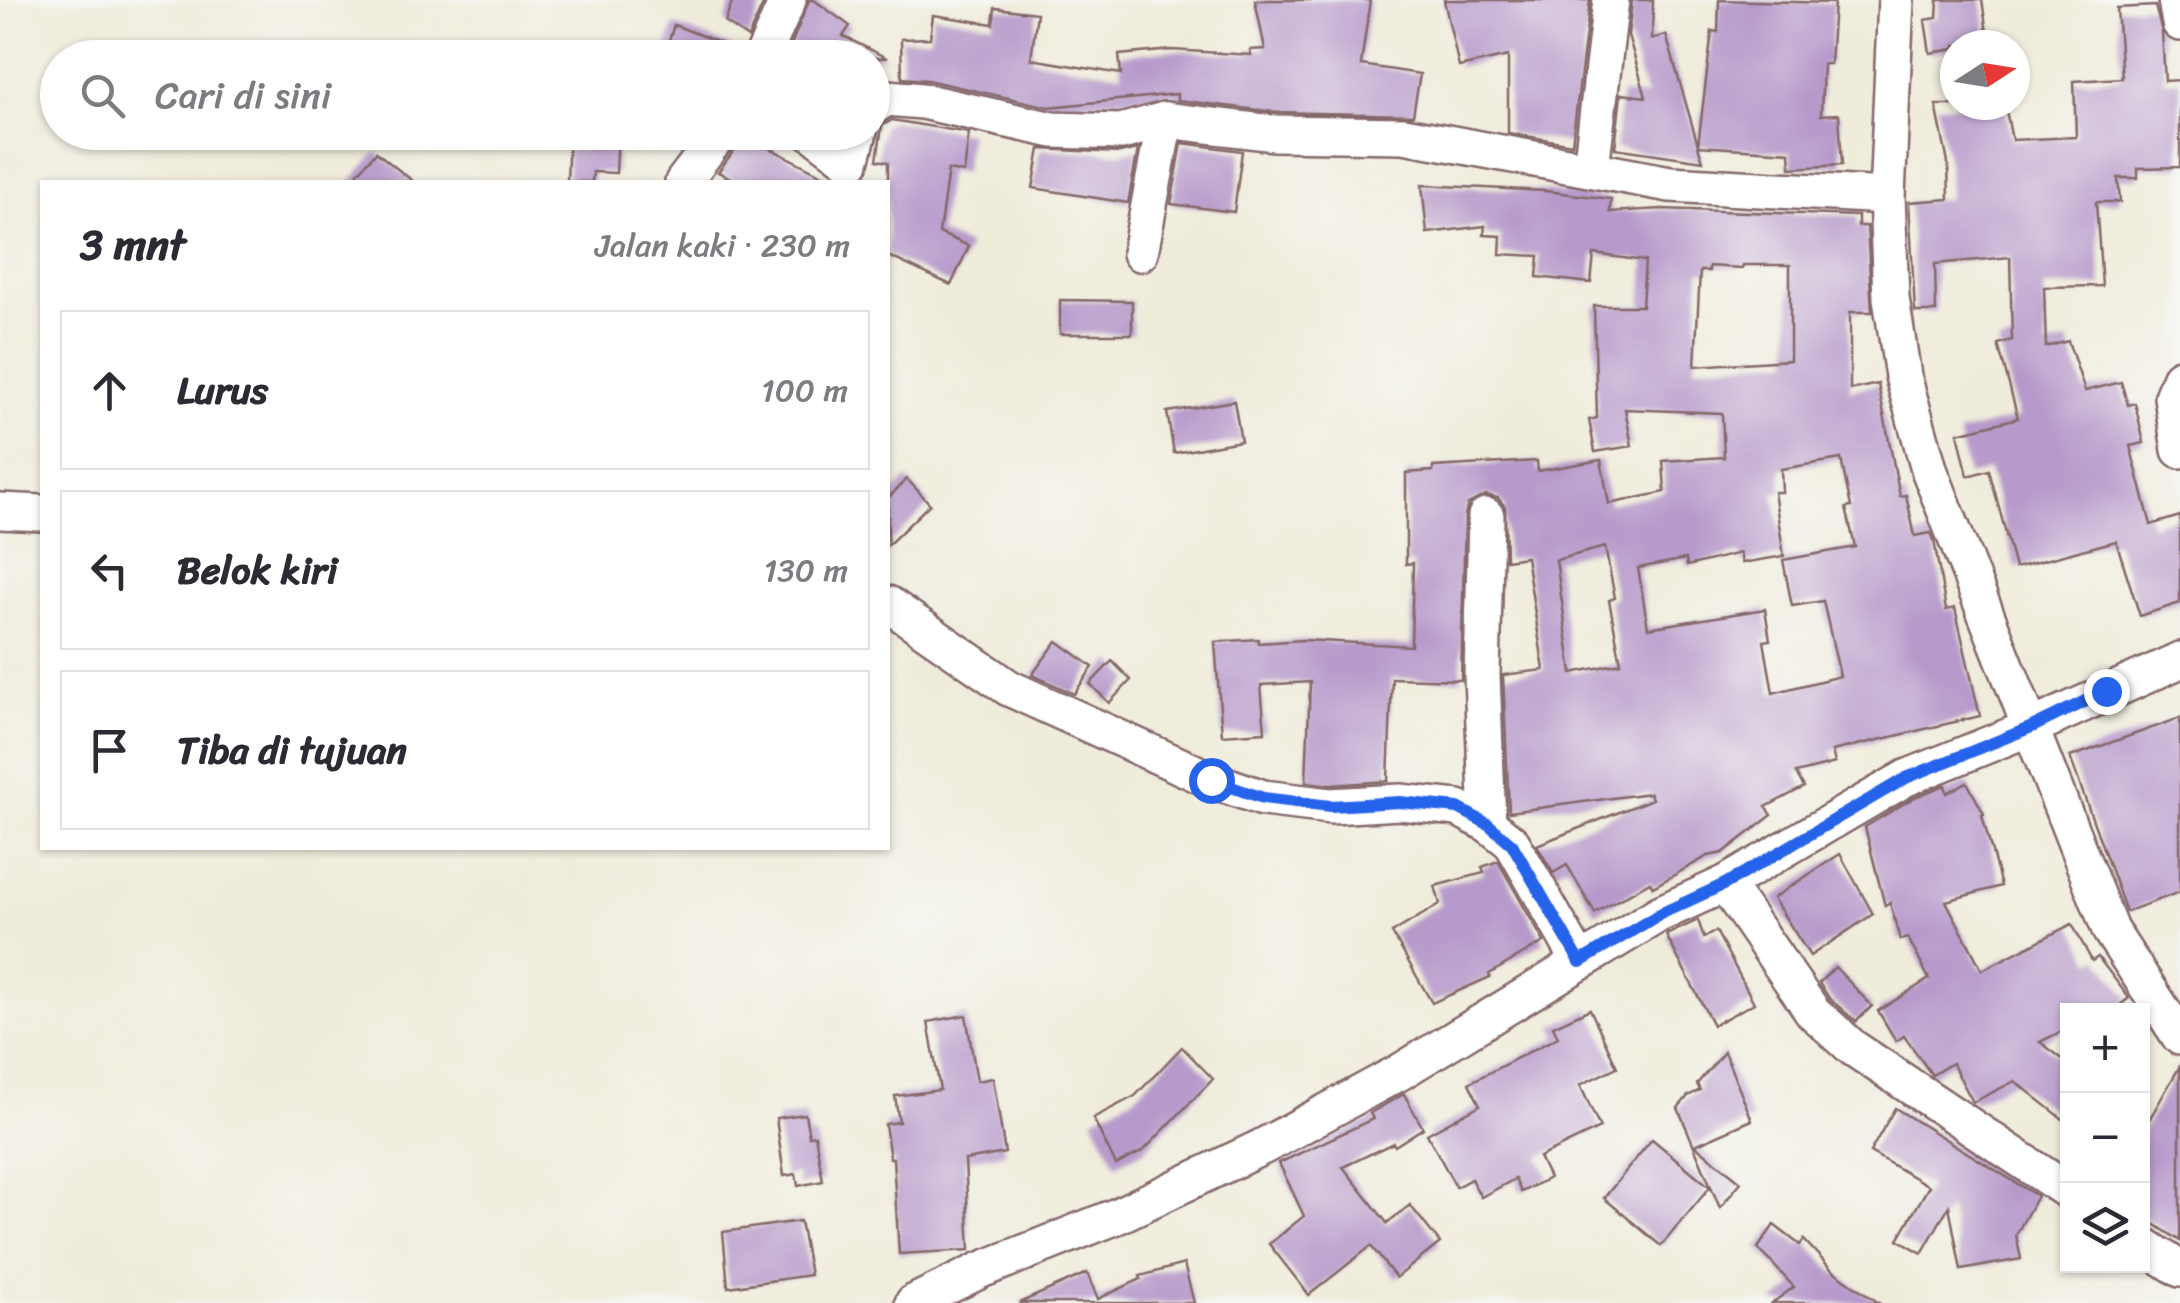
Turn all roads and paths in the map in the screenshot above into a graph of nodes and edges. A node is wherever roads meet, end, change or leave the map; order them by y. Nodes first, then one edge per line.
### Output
1 (788, 0) edge
2 (1611, 0) edge
3 (1896, 0) edge
4 (2176, 0) edge
5 (2180, 23) edge
6 (770, 40) edge
7 (890, 98) edge
8 (1165, 120) junction
9 (707, 150) edge
10 (1592, 168) junction
11 (684, 180) edge
12 (1888, 196) junction
13 (1140, 253) dead end
14 (2180, 378) edge
15 (2180, 450) edge
16 (0, 511) edge
17 (40, 513) edge
18 (1486, 516) dead end
19 (890, 605) edge
20 (2180, 660) edge
21 (2032, 727) junction
22 (1488, 824) junction
23 (1725, 884) junction
24 (1580, 962) junction
25 (2180, 1037) edge
26 (2060, 1186) edge
27 (2150, 1249) edge
28 (2180, 1269) edge
29 (913, 1303) edge

1 - 6 street
2 - 10 street
3 - 12 street
4 - 5 street
7 - 8 street
8 - 10 street
8 - 13 street
9 - 11 street
10 - 12 street
12 - 21 street
14 - 15 street
16 - 17 street
18 - 22 street
19 - 22 street
20 - 21 street
21 - 23 street
21 - 25 street
22 - 24 street
23 - 24 street
23 - 26 street
24 - 29 street
27 - 28 street

